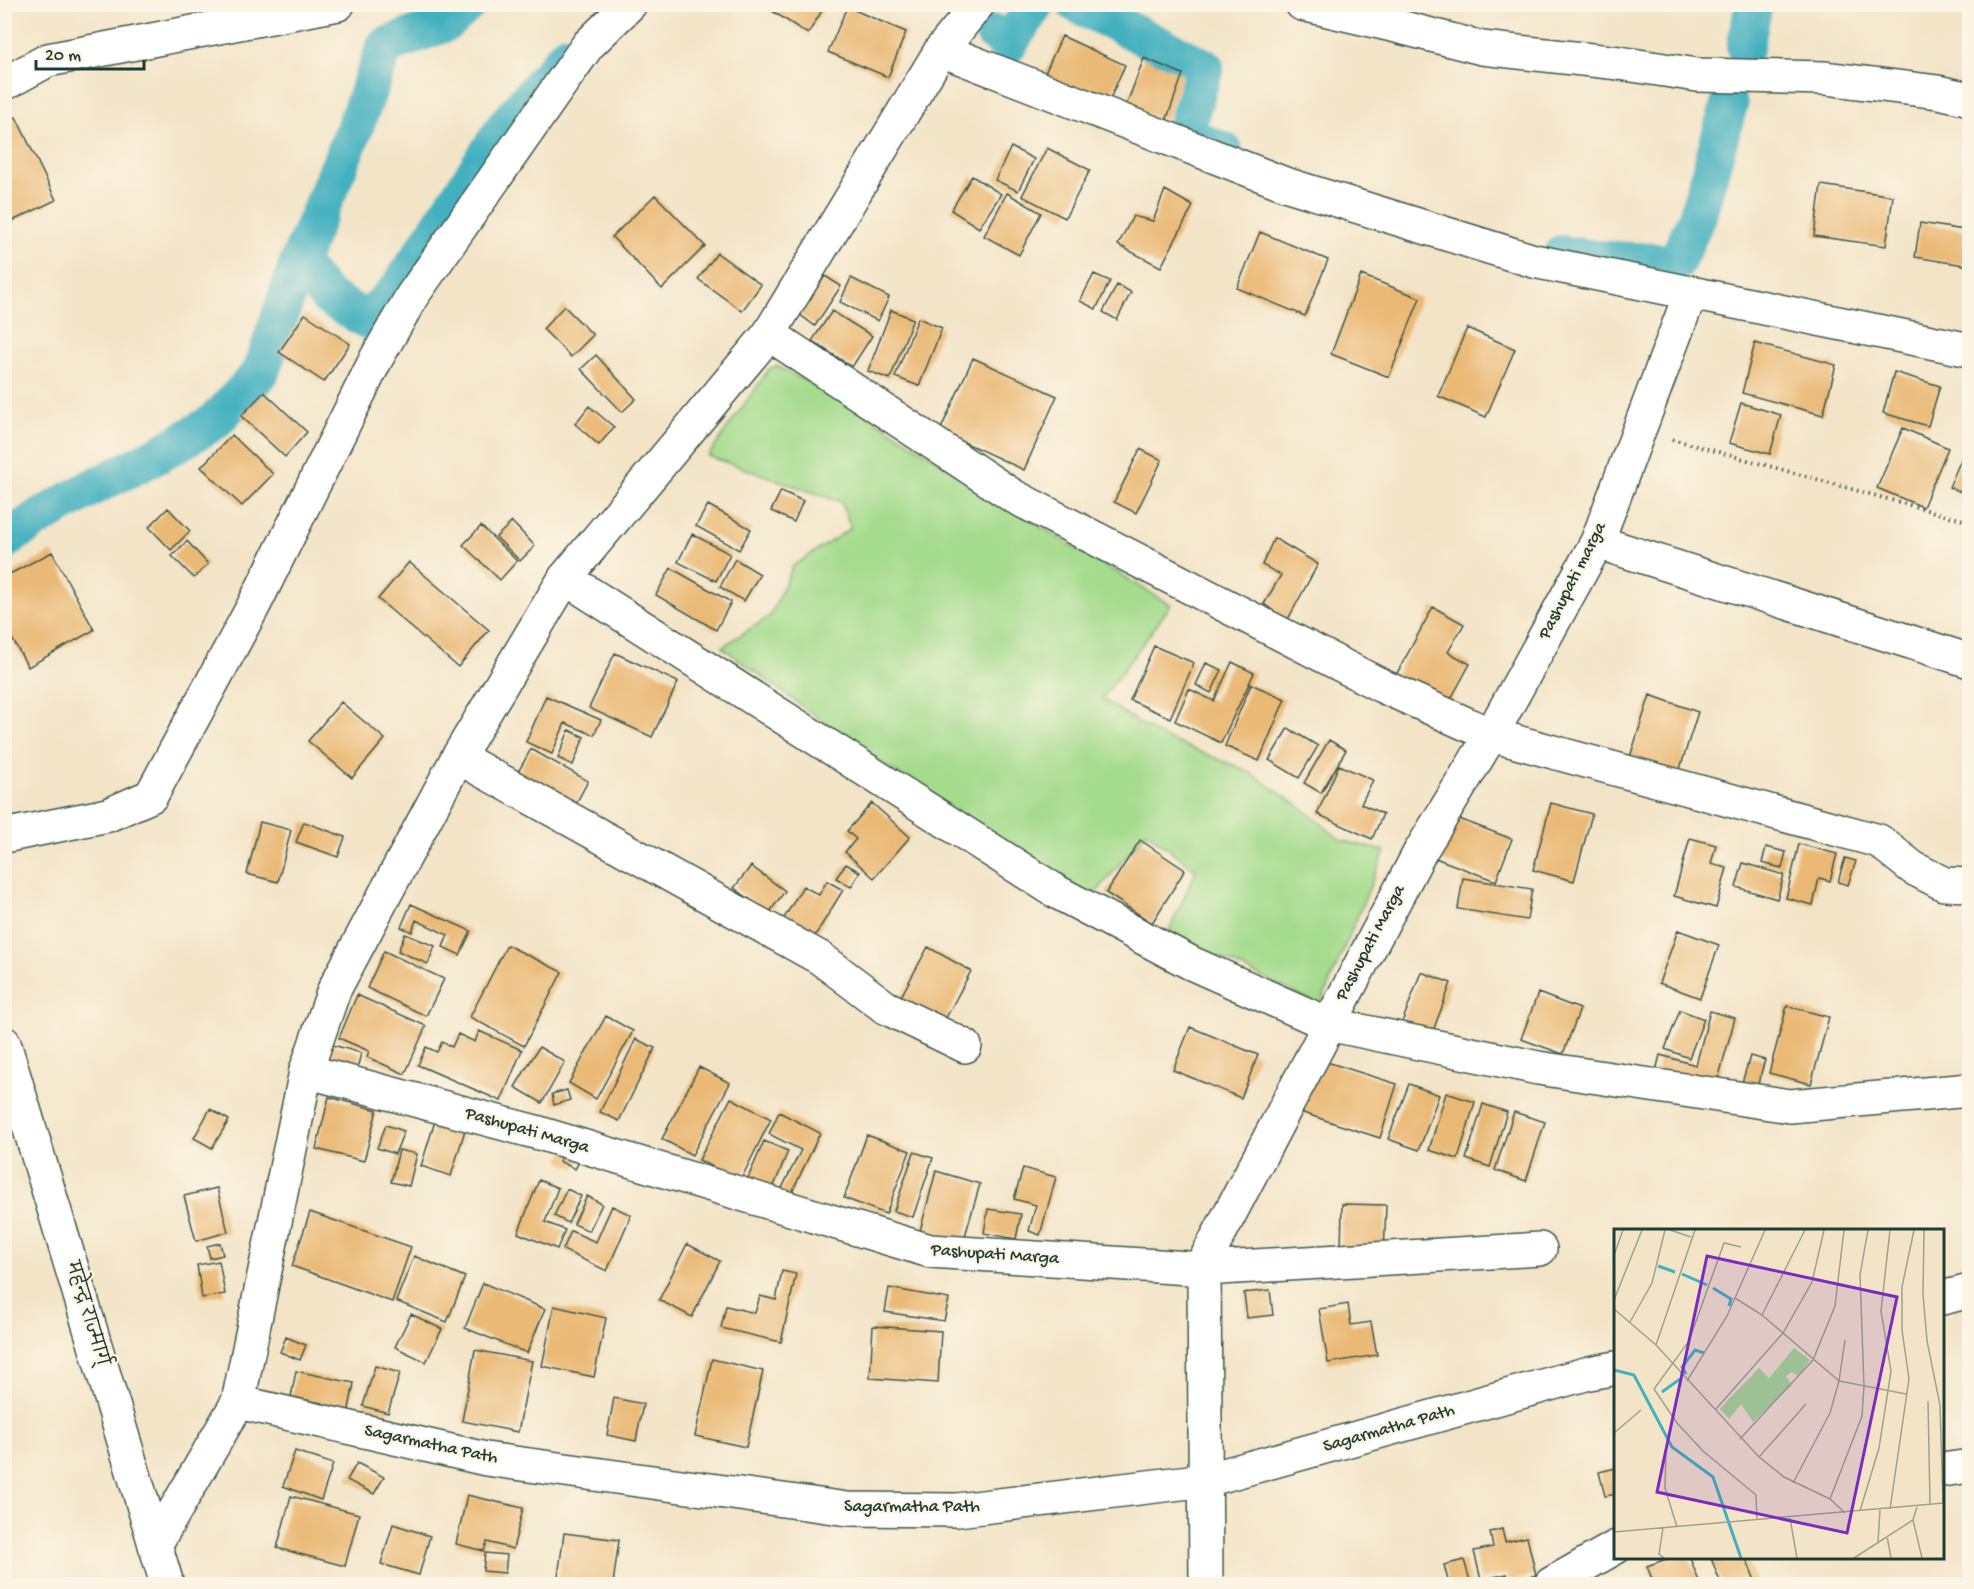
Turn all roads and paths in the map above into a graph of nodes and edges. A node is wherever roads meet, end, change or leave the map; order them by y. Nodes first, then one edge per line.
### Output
1 (338, 4) edge
2 (630, 4) edge
3 (978, 4) edge
4 (1302, 4) edge
5 (942, 50) junction
6 (4, 84) edge
7 (1970, 99) edge
8 (1691, 292) junction
9 (769, 334) junction
10 (1970, 350) edge
11 (1639, 429) junction
12 (1970, 522) edge
13 (1597, 542) junction
14 (565, 578) junction
15 (1970, 661) edge
16 (1491, 735) junction
17 (458, 757) junction
18 (4, 836) edge
19 (1420, 852) joint
20 (1970, 885) edge
21 (1328, 1024) junction
22 (4, 1043) edge
23 (965, 1046) dead end
24 (306, 1071) junction
25 (1970, 1090) edge
26 (15, 1114) edge
27 (1540, 1249) dead end
28 (1204, 1269) junction
29 (1970, 1290) edge
30 (1944, 1297) edge
31 (1614, 1368) edge
32 (238, 1402) junction
33 (1970, 1466) edge
34 (1944, 1470) edge
35 (1206, 1480) junction
36 (155, 1545) junction
37 (1614, 1548) edge
38 (167, 1584) edge
39 (1206, 1584) edge
40 (1551, 1584) edge

1 - 6 main road
2 - 18 main road
3 - 5 main road
4 - 7 main road
5 - 8 main road
5 - 9 main road
8 - 10 main road
8 - 11 main road, Pashupati marga
9 - 14 main road
9 - 16 main road
11 - 12 path
11 - 13 main road, Pashupati marga
13 - 15 main road
13 - 16 main road, Pashupati marga
14 - 17 main road
14 - 21 main road
16 - 19 main road, Pashupati marga
16 - 20 main road
17 - 23 main road
17 - 24 main road
19 - 21 main road, Pashupati Marga
21 - 25 main road
21 - 28 main road, Pashupati Marga
22 - 26 main road, महेन्द्र राज्मार्ग्
24 - 28 main road, Pashupati Marga
24 - 32 main road
26 - 36 main road, महेन्द्र राज्मार्ग्
27 - 28 main road
28 - 35 main road
29 - 30 main road
31 - 35 main road, Sagarmatha Path
32 - 35 main road, Sagarmatha Path
32 - 36 main road
33 - 34 main road
35 - 39 main road
36 - 38 main road, महेन्द्र राज्मार्ग्
37 - 40 main road

